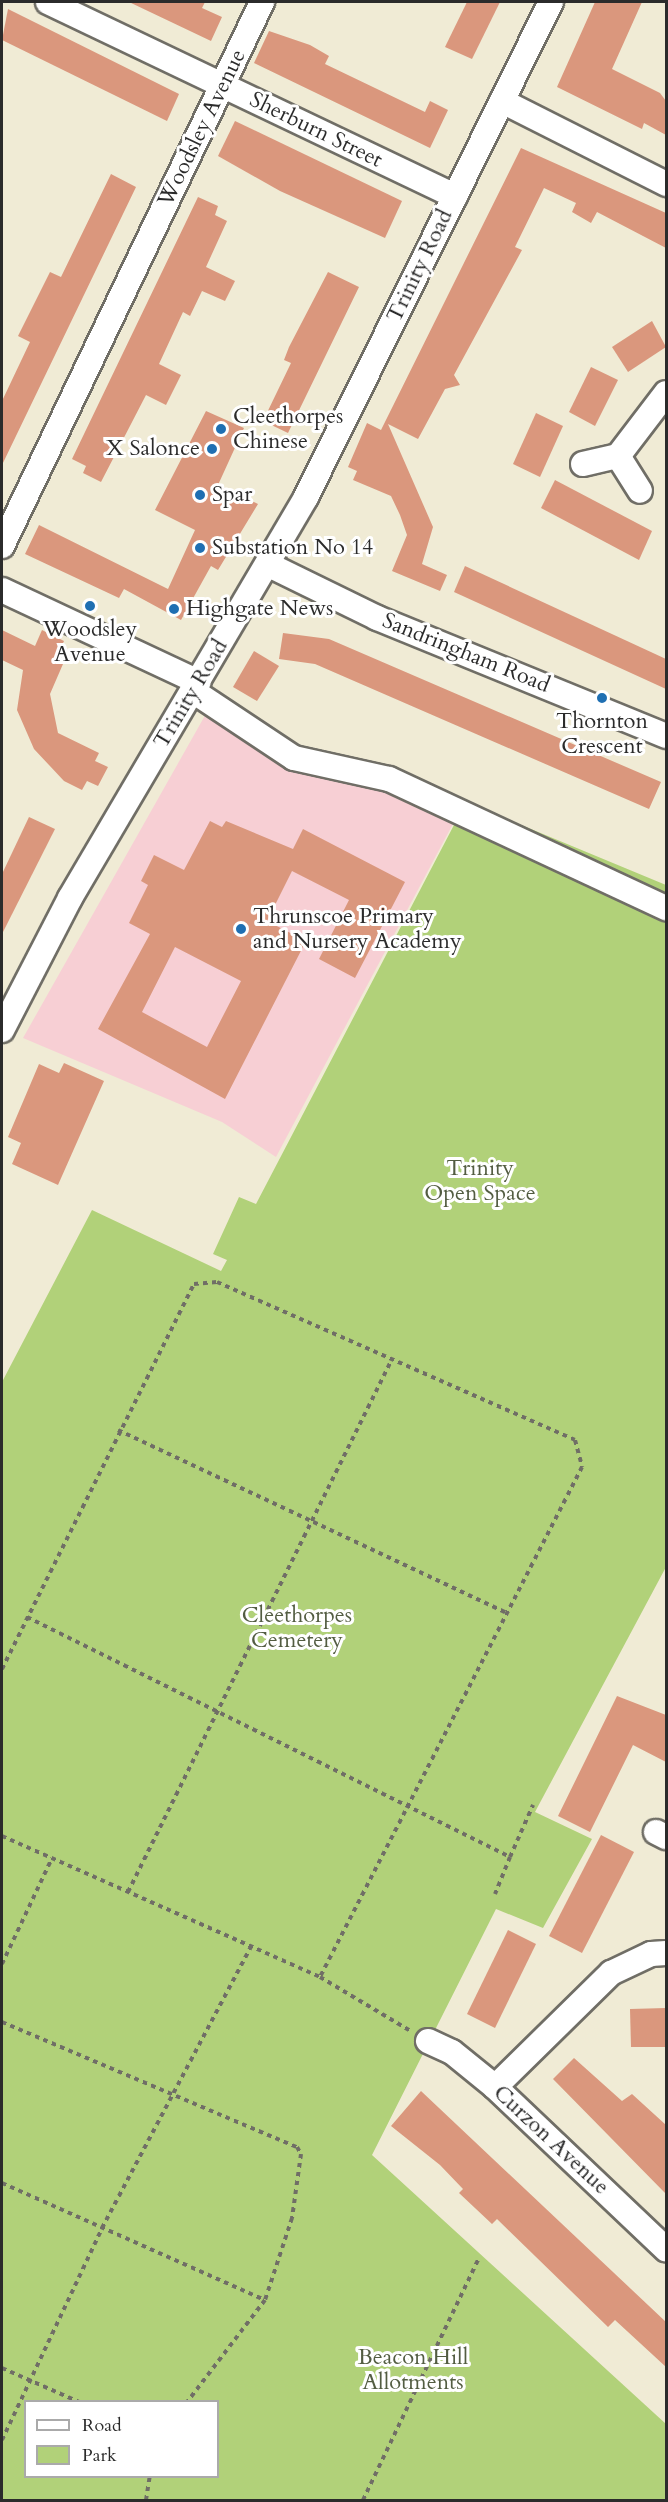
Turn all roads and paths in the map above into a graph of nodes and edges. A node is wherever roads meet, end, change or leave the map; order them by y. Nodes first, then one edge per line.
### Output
1 (48, 2) edge
2 (262, 2) edge
3 (551, 2) edge
4 (223, 85) junction
5 (502, 100) junction
6 (666, 184) edge
7 (454, 196) junction
8 (666, 393) edge
9 (618, 456) junction
10 (583, 464) dead end
11 (640, 491) dead end
12 (2, 546) edge
13 (269, 565) junction
14 (2, 590) edge
15 (195, 687) junction
16 (666, 736) edge
17 (666, 908) edge
18 (2, 1030) edge
19 (392, 1359) junction
20 (118, 1430) junction
21 (311, 1522) junction
22 (507, 1613) junction
23 (27, 1617) junction
24 (2, 1669) edge
25 (218, 1711) junction
26 (408, 1805) junction
27 (533, 1805) dead end
28 (2, 1836) edge
29 (510, 1857) junction
30 (52, 1858) junction
31 (128, 1892) junction
32 (495, 1894) dead end
33 (251, 1947) junction
34 (666, 1953) edge
35 (2, 1964) edge
36 (320, 1977) junction
37 (2, 2022) edge
38 (428, 2041) joint
39 (495, 2087) junction
40 (171, 2094) junction
41 (2, 2183) edge
42 (102, 2228) junction
43 (666, 2249) edge
44 (478, 2260) dead end
45 (265, 2300) junction
46 (2, 2368) edge
47 (32, 2381) junction
48 (75, 2400) edge
49 (189, 2400) edge
50 (2, 2440) edge
51 (150, 2478) edge
52 (146, 2500) edge
53 (363, 2500) edge

1 - 4 street, Sherburn Street
2 - 4 street, Woodsley Avenue
3 - 5 street, Trinity Road
4 - 7 street, Sherburn Street
4 - 12 street, Woodsley Avenue
5 - 6 street
5 - 7 street, Trinity Road
7 - 13 street, Trinity Road
8 - 9 street
9 - 10 street
9 - 11 street
13 - 15 street, Trinity Road
13 - 16 street, Sandringham Road
14 - 15 street
15 - 17 street
15 - 18 street, Trinity Road
19 - 20 path
19 - 21 path
19 - 22 path
20 - 21 path
20 - 23 path
21 - 22 path
21 - 25 path
22 - 26 path
23 - 24 path
23 - 25 path
25 - 26 path
25 - 31 path
26 - 29 path
26 - 36 path
27 - 29 path
28 - 30 path
29 - 32 path
30 - 31 path
30 - 35 path
31 - 33 path
33 - 36 path
33 - 40 path
34 - 39 street
36 - 38 path
37 - 40 path
38 - 39 street, Curzon Avenue
39 - 43 street, Curzon Avenue
40 - 42 path
40 - 45 path
41 - 42 path
42 - 45 path
42 - 47 path
44 - 53 path
45 - 49 path
46 - 47 path
47 - 48 path
47 - 50 path
51 - 52 path

